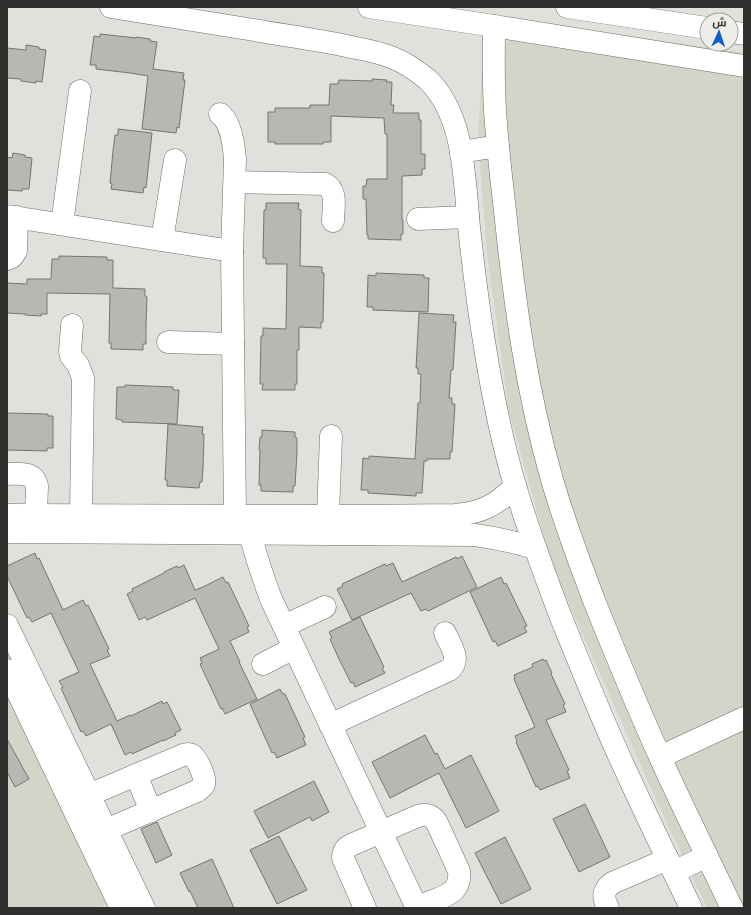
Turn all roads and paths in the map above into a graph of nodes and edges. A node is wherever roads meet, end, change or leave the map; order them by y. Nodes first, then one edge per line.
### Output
1 (111, 7) edge
2 (369, 7) edge
3 (567, 7) edge
4 (494, 26) junction
5 (699, 27) edge
6 (744, 66) edge
7 (80, 91) dead end
8 (220, 114) dead end
9 (498, 146) junction
10 (461, 152) junction
11 (175, 160) dead end
12 (235, 182) junction
13 (12, 216) edge
14 (468, 217) junction
15 (418, 219) dead end
16 (333, 221) dead end
17 (62, 224) junction
18 (162, 240) junction
19 (232, 251) junction
20 (7, 259) edge
21 (72, 325) dead end
22 (168, 342) dead end
23 (233, 344) junction
24 (331, 436) dead end
25 (7, 474) edge
26 (515, 486) junction
27 (7, 515) edge
28 (36, 515) junction
29 (81, 515) junction
30 (235, 516) junction
31 (328, 516) junction
32 (418, 526) junction
33 (7, 532) edge
34 (250, 534) junction
35 (534, 548) junction
36 (325, 607) dead end
37 (7, 626) edge
38 (284, 626) junction
39 (444, 634) dead end
40 (294, 648) junction
41 (263, 664) dead end
42 (7, 670) edge
43 (744, 718) edge
44 (330, 725) junction
45 (660, 757) junction
46 (136, 775) junction
47 (89, 795) junction
48 (151, 811) junction
49 (106, 830) junction
50 (381, 832) junction
51 (707, 856) junction
52 (671, 866) junction
53 (121, 908) edge
54 (144, 908) edge
55 (365, 908) edge
56 (417, 908) edge
57 (608, 908) edge
58 (691, 908) edge
59 (732, 908) edge

1 - 10 street
2 - 4 street
3 - 5 street
4 - 6 street
4 - 9 street
7 - 17 street
8 - 12 street
9 - 10 street
9 - 45 street
10 - 14 street
11 - 18 street
12 - 16 street
12 - 19 street
13 - 17 street
13 - 20 street
14 - 15 street
14 - 26 street
17 - 18 street
18 - 19 street
19 - 23 street
21 - 29 street
22 - 23 street
23 - 30 street
24 - 31 street
25 - 28 street
26 - 32 street
26 - 35 street
27 - 28 street
28 - 29 street
29 - 30 street
30 - 31 street
31 - 32 street
32 - 34 street
32 - 35 street
33 - 34 street
34 - 38 street
35 - 52 street
36 - 38 street
37 - 47 street
38 - 40 street
39 - 44 street
40 - 41 street
40 - 44 street
42 - 53 street
43 - 45 street
44 - 50 street
45 - 51 street
46 - 47 street
46 - 48 street
46 - 48 street
47 - 49 street
48 - 49 street
49 - 54 street
50 - 55 street
50 - 56 street
50 - 56 street
51 - 52 street
51 - 59 street
52 - 57 street
52 - 58 street

